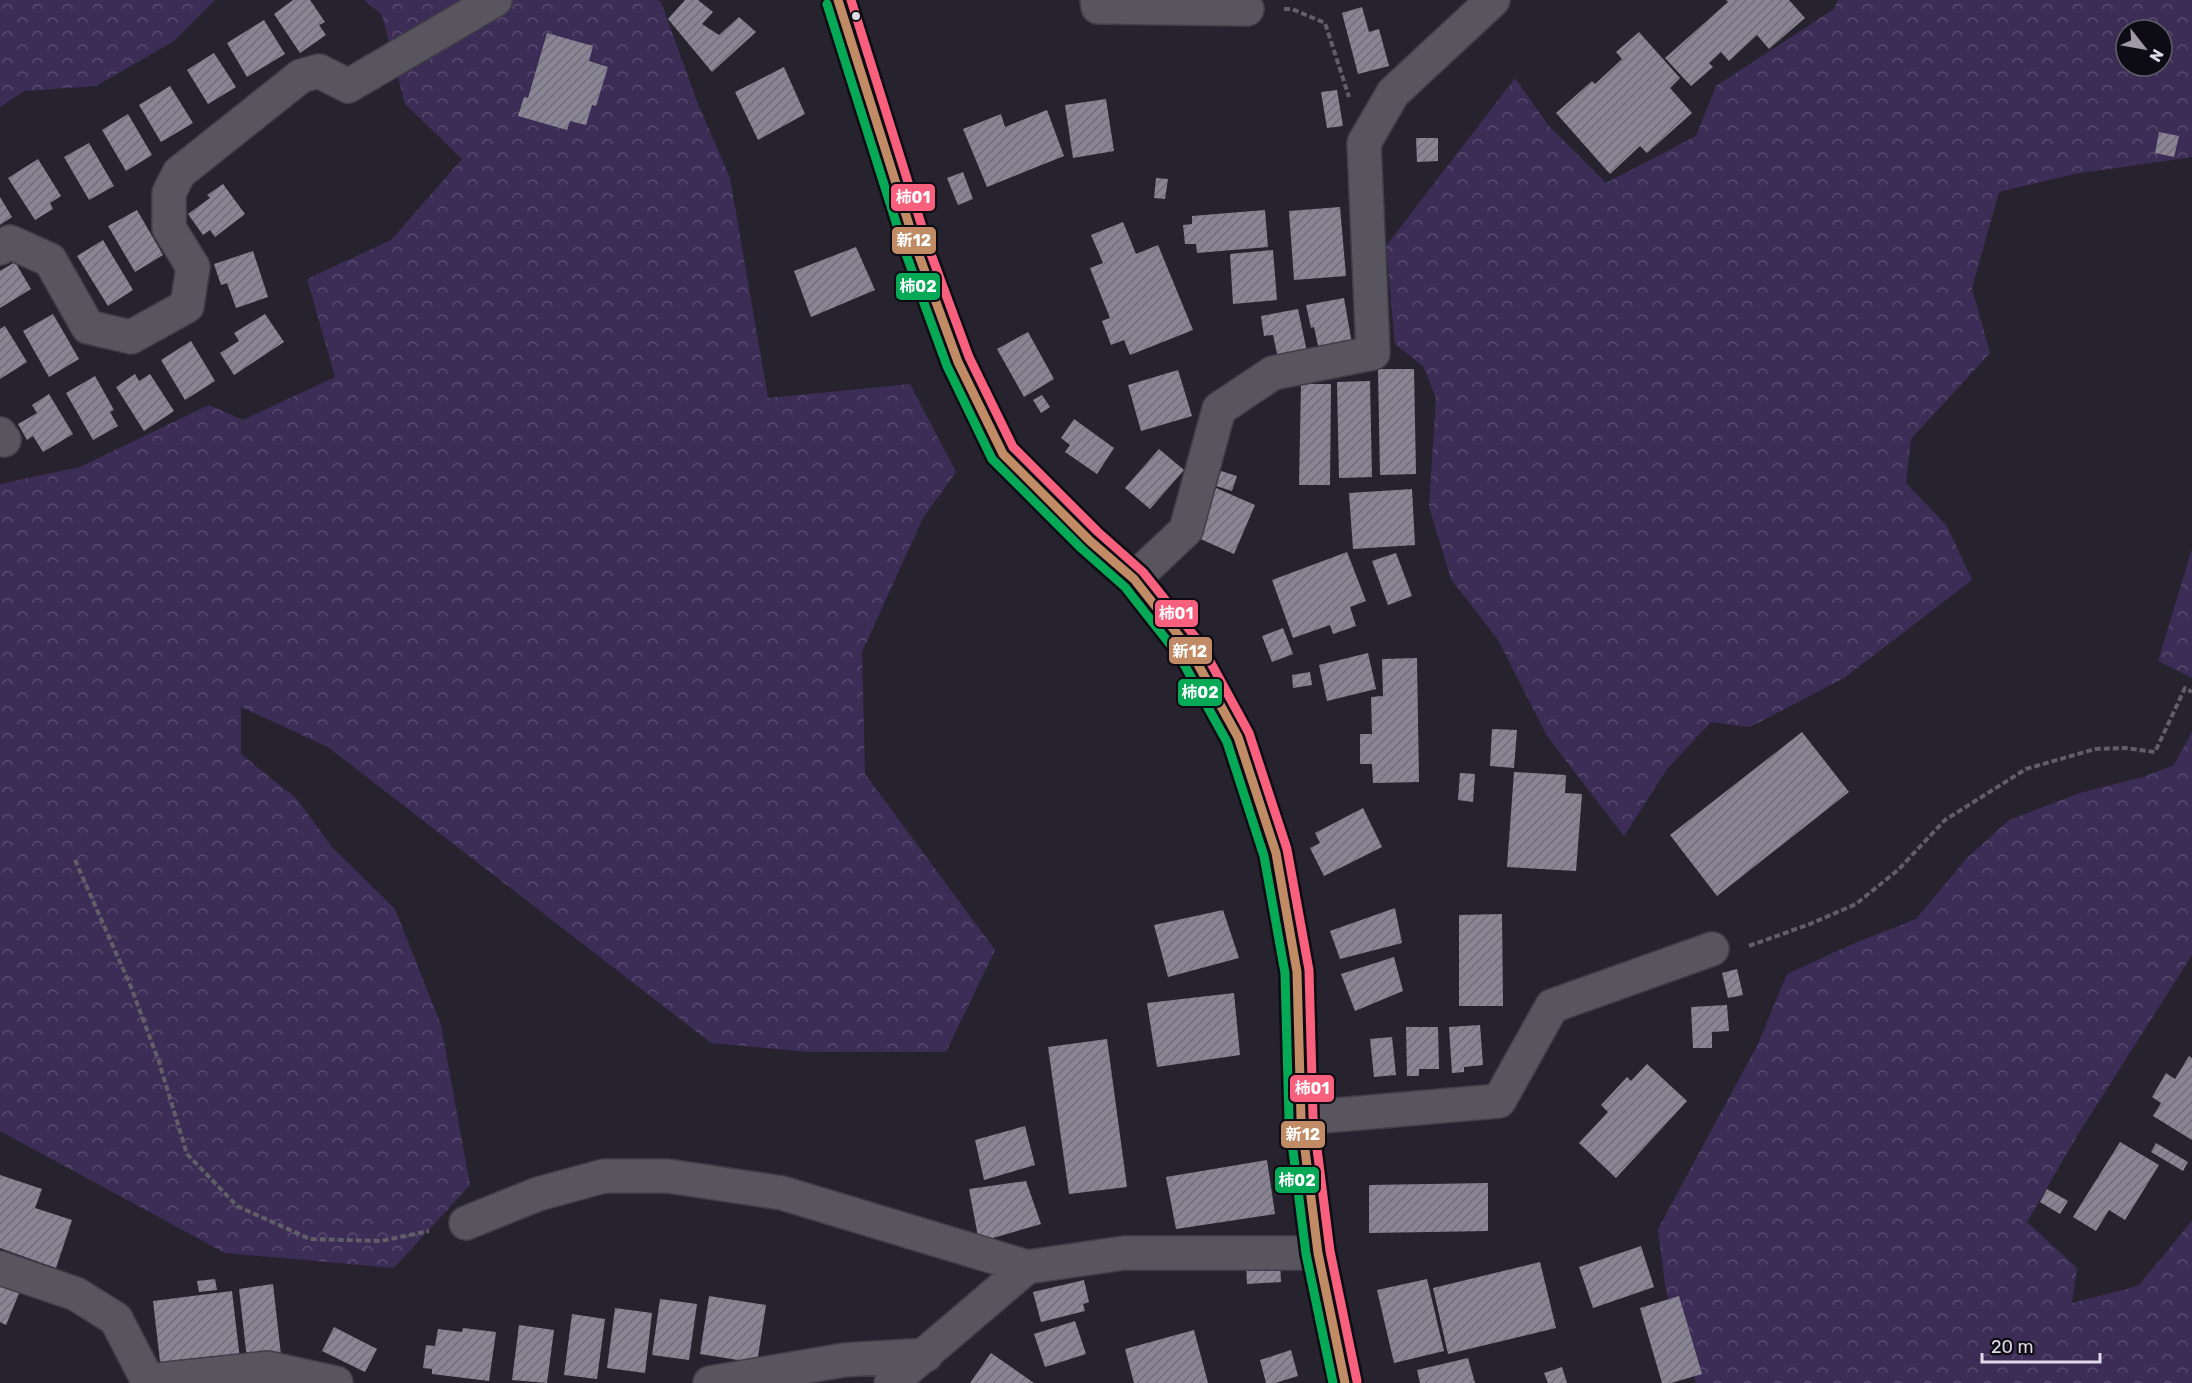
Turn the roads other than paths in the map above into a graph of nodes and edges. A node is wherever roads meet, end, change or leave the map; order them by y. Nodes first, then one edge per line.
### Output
1 (495, 0) edge
2 (838, 0) edge
3 (1097, 0) edge
4 (1493, 0) edge
5 (1247, 9) road end
6 (0, 248) edge
7 (1134, 579) junction
8 (1712, 949) road end
9 (1301, 1118) junction
10 (466, 1223) road end
11 (1318, 1254) junction
12 (0, 1268) edge
13 (1027, 1268) junction
14 (926, 1354) junction
15 (336, 1383) edge
16 (710, 1383) edge
17 (891, 1383) edge
18 (1345, 1383) edge

1 - 6 street
2 - 7 street
3 - 5 street
4 - 7 street
7 - 9 street
8 - 9 street
9 - 11 street
10 - 13 street
11 - 13 street
11 - 18 street
12 - 15 street
13 - 14 street
14 - 16 street
14 - 17 street

